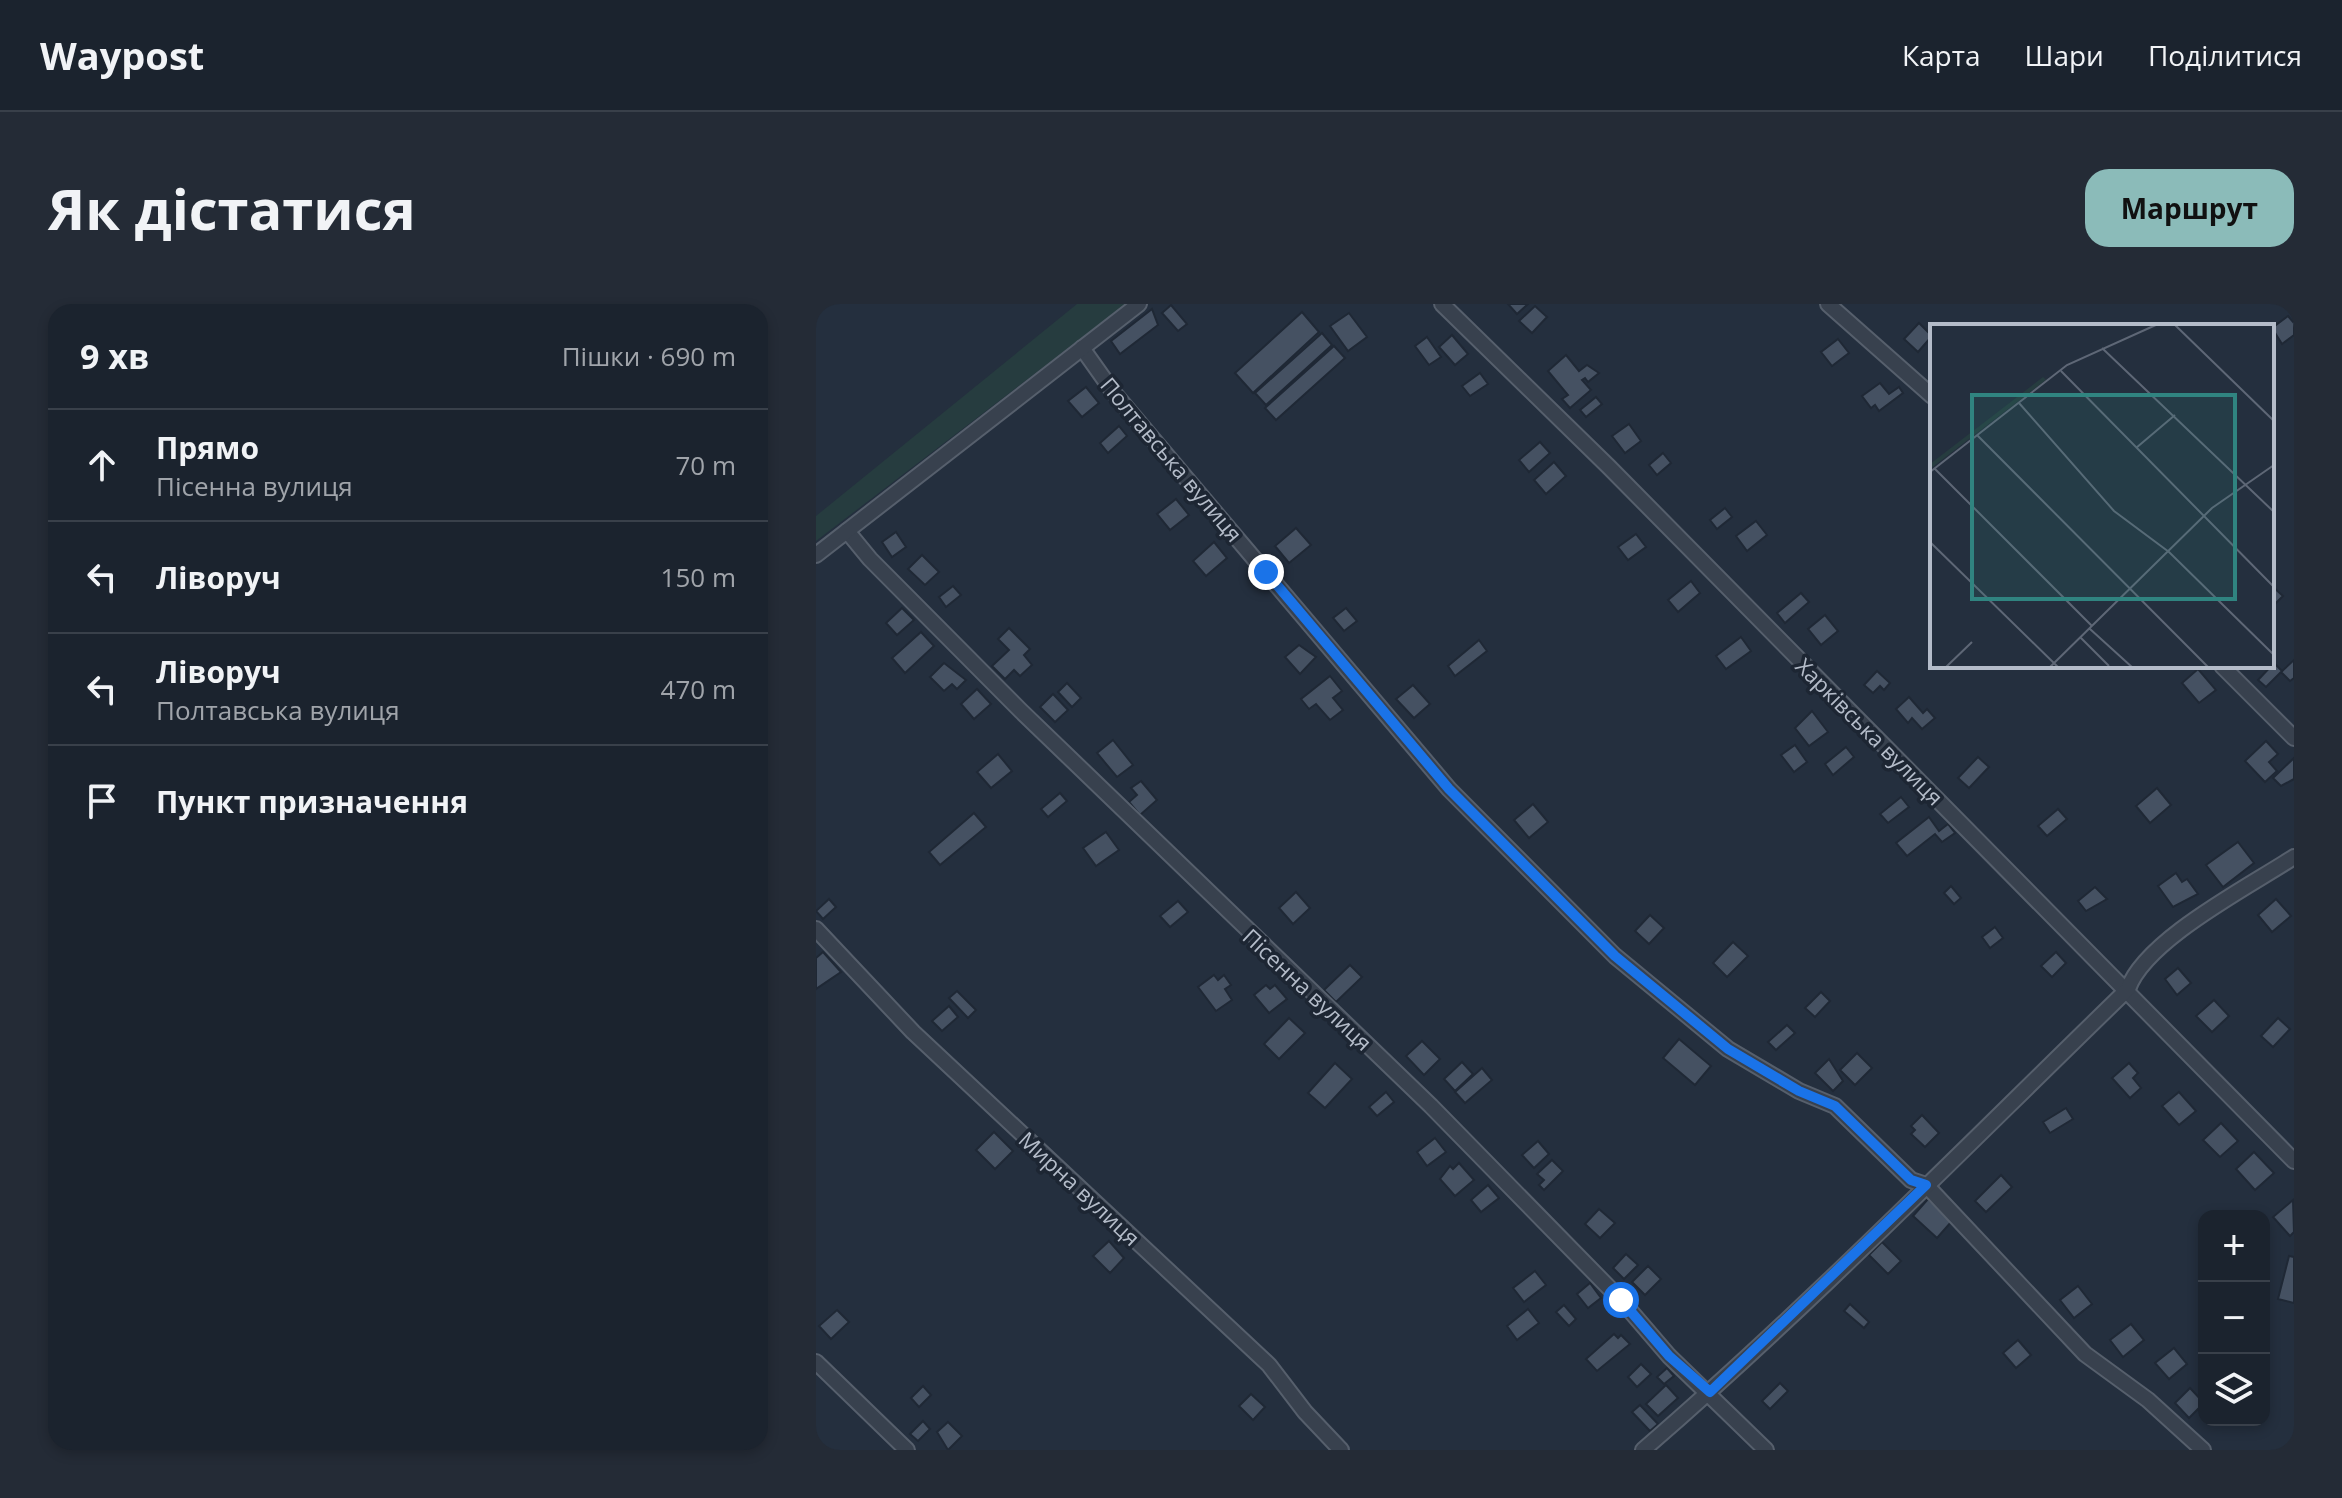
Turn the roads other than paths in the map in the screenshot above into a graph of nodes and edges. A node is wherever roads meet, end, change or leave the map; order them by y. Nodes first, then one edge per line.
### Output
1 (1139, 304) edge
2 (1442, 304) edge
3 (1828, 304) edge
4 (1082, 348) junction
5 (1930, 394) edge
6 (847, 531) junction
7 (816, 555) edge
8 (2224, 668) edge
9 (2294, 738) edge
10 (2294, 857) edge
11 (816, 929) edge
12 (2128, 989) junction
13 (2294, 1161) edge
14 (1926, 1185) junction
15 (816, 1362) edge
16 (1710, 1392) junction
17 (907, 1450) edge
18 (1341, 1450) edge
19 (1643, 1450) edge
20 (1766, 1450) edge
21 (2203, 1450) edge

1 - 4 street
2 - 12 street, Харківська вулиця
3 - 5 street
4 - 6 street
4 - 14 street, Полтавська вулиця
6 - 7 street
6 - 16 street, Пісенна вулиця
8 - 9 street
10 - 12 street
11 - 18 street, Мирна вулиця
12 - 13 street, Харківська вулиця
12 - 14 street
14 - 16 street
14 - 21 street, Полтавська вулиця
15 - 17 street
16 - 19 street
16 - 20 street, Пісенна вулиця

